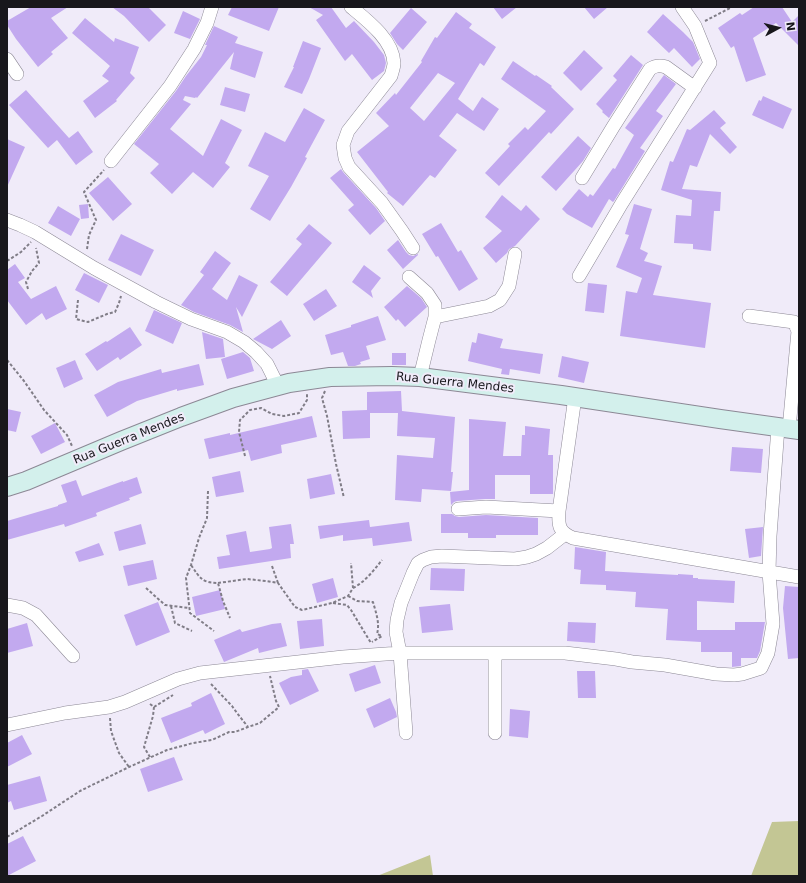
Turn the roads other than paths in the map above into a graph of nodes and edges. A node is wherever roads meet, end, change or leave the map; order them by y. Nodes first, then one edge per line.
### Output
1 (212, 7) edge
2 (351, 7) edge
3 (682, 7) edge
4 (7, 59) edge
5 (18, 74) dead end
6 (695, 88) junction
7 (111, 161) road end
8 (582, 178) dead end
9 (7, 220) edge
10 (413, 248) dead end
11 (515, 254) dead end
12 (579, 276) dead end
13 (410, 278) dead end
14 (749, 316) dead end
15 (436, 317) junction
16 (420, 377) junction
17 (278, 386) junction
18 (575, 397) junction
19 (789, 429) edge
20 (7, 487) edge
21 (458, 509) dead end
22 (559, 511) junction
23 (565, 534) junction
24 (769, 572) junction
25 (799, 577) edge
26 (7, 604) edge
27 (400, 653) junction
28 (495, 653) junction
29 (73, 656) dead end
30 (7, 725) edge
31 (406, 733) dead end
32 (495, 733) dead end

1 - 7 street
2 - 10 street
3 - 6 street
4 - 5 street
6 - 8 street
6 - 12 street
9 - 17 street
11 - 15 street
13 - 15 street
14 - 19 street
15 - 16 street
16 - 17 street, Rua Guerra Mendes
16 - 18 street, Rua Guerra Mendes
17 - 20 street, Rua Guerra Mendes
18 - 19 street, Rua Guerra Mendes
18 - 22 street
19 - 24 street
21 - 22 street
22 - 23 street
23 - 24 street
23 - 27 street
24 - 25 street
24 - 28 street
26 - 29 street
27 - 28 street
27 - 30 street
27 - 31 street
28 - 32 street

